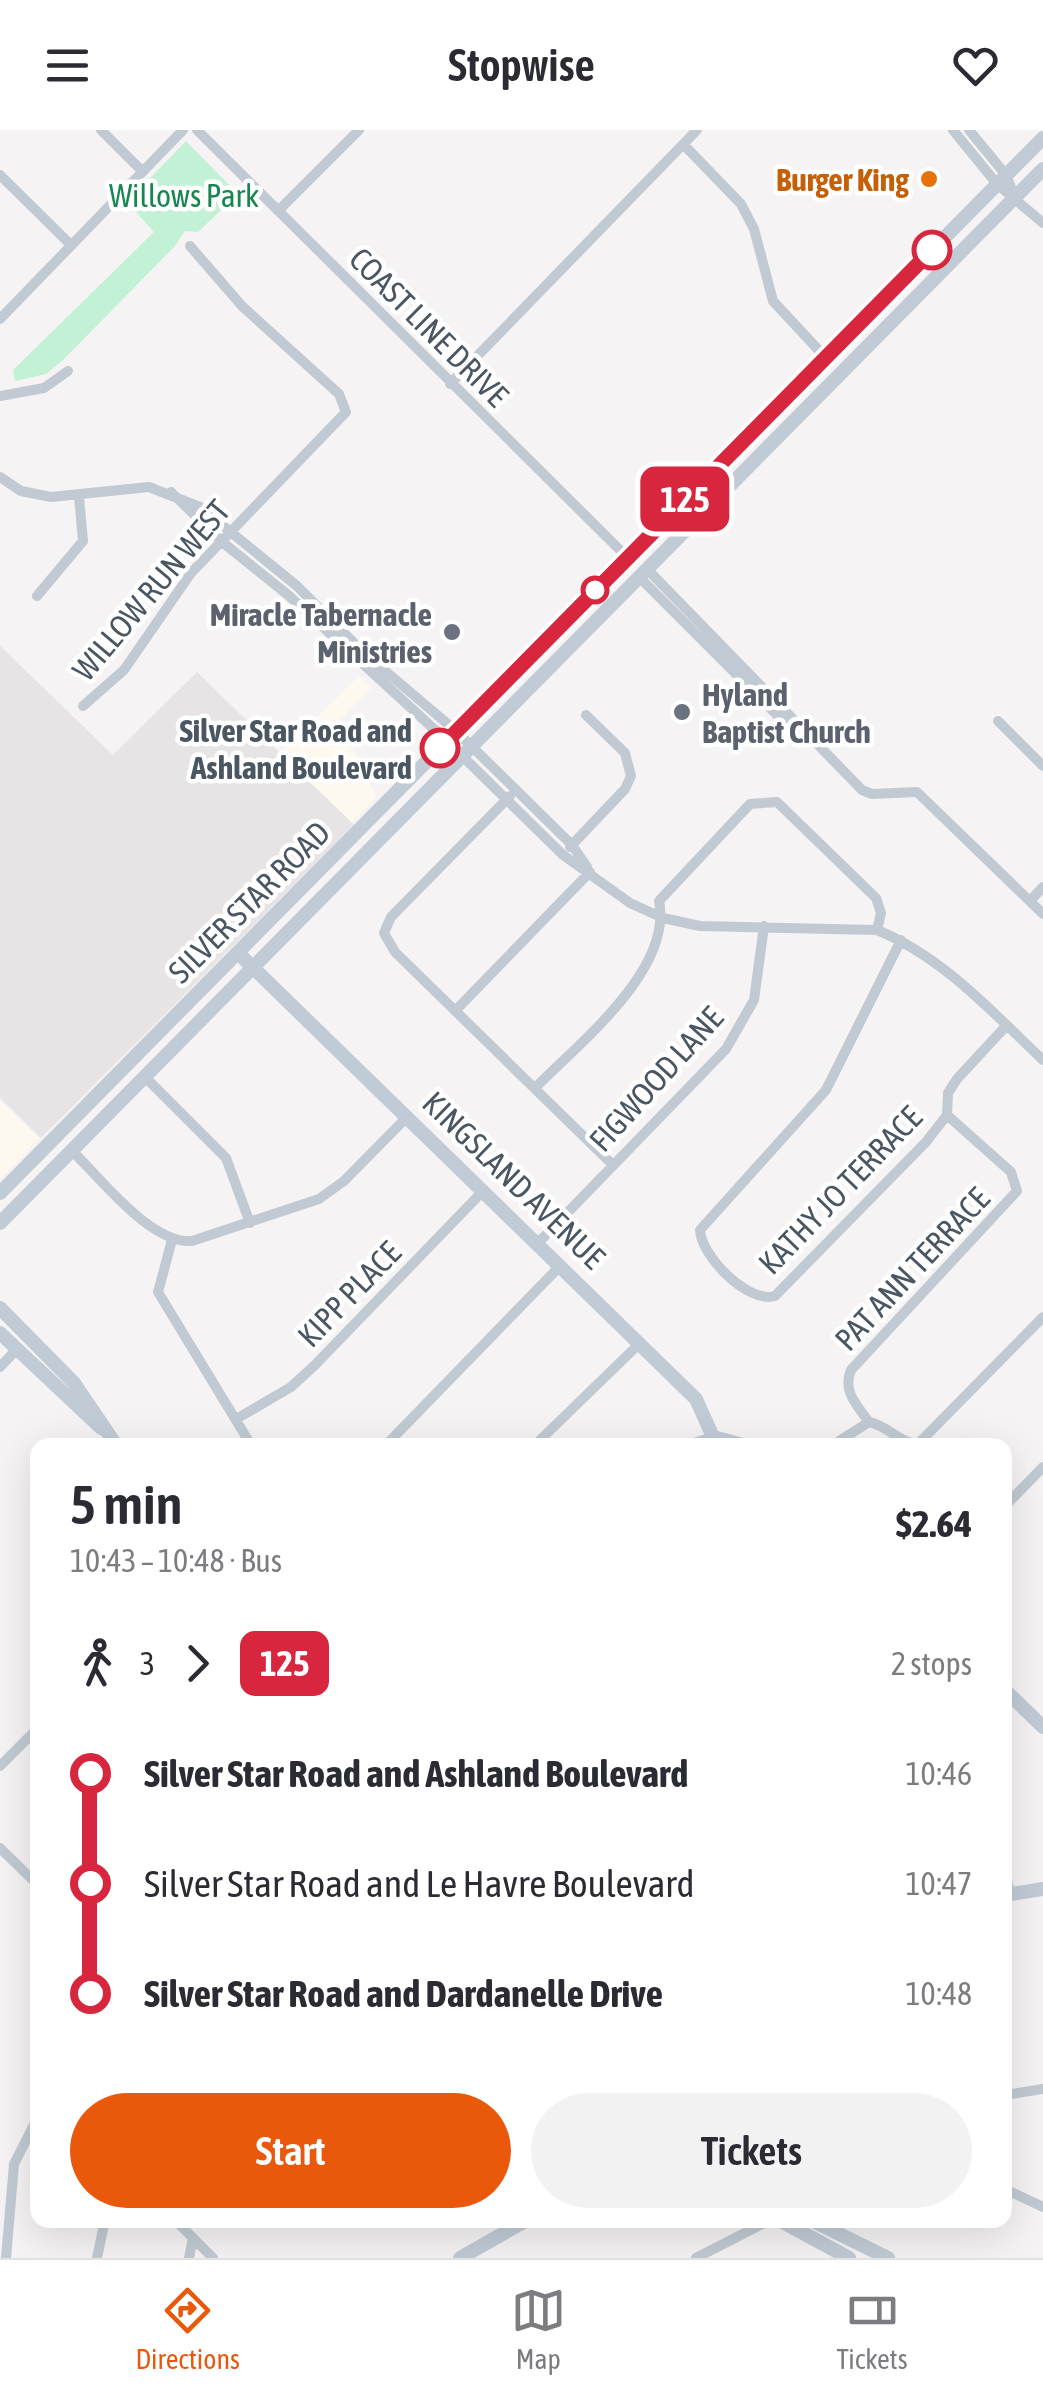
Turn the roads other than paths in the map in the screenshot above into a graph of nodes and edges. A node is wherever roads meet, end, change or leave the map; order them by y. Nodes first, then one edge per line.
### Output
1 (101, 130) edge
2 (183, 130) edge
3 (196, 130) edge
4 (359, 130) edge
5 (697, 130) edge
6 (953, 130) edge
7 (968, 130) edge
8 (1043, 138) edge
9 (684, 145) junction
10 (1043, 169) edge
11 (142, 172) junction
12 (0, 175) edge
13 (1002, 180) junction
14 (1014, 196) junction
15 (278, 211) junction
16 (1043, 223) edge
17 (937, 244) junction
18 (71, 246) junction
19 (190, 246) dead end
20 (0, 318) edge
21 (825, 357) junction
22 (842, 370) junction
23 (68, 371) dead end
24 (450, 384) junction
25 (0, 396) edge
26 (0, 477) edge
27 (707, 477) junction
28 (720, 494) junction
29 (79, 498) junction
30 (224, 538) junction
31 (628, 557) junction
32 (642, 572) junction
33 (38, 596) dead end
34 (532, 684) junction
35 (83, 706) dead end
36 (586, 715) dead end
37 (998, 721) dead end
38 (452, 736) junction
39 (466, 750) junction
40 (1043, 766) edge
41 (516, 790) junction
42 (506, 800) junction
43 (572, 846) junction
44 (563, 855) junction
45 (590, 872) junction
46 (1043, 887) edge
47 (1030, 901) junction
48 (1043, 914) edge
49 (663, 918) junction
50 (764, 926) junction
51 (877, 930) junction
52 (900, 940) junction
53 (238, 952) junction
54 (253, 967) junction
55 (455, 1011) junction
56 (1006, 1026) junction
57 (1043, 1060) edge
58 (144, 1076) junction
59 (536, 1088) junction
60 (78, 1114) junction
61 (947, 1115) junction
62 (408, 1116) junction
63 (72, 1150) junction
64 (613, 1166) junction
65 (484, 1190) junction
66 (0, 1193) edge
67 (0, 1222) edge
68 (250, 1223) junction
69 (172, 1240) junction
70 (538, 1242) junction
71 (561, 1264) junction
72 (0, 1308) edge
73 (1043, 1317) edge
74 (0, 1333) edge
75 (640, 1344) junction
76 (17, 1349) junction
77 (0, 1367) edge
78 (238, 1418) junction
79 (868, 1422) junction
80 (713, 1437) junction
81 (111, 1438) edge
82 (112, 1438) edge
83 (248, 1438) edge
84 (393, 1438) edge
85 (542, 1438) edge
86 (710, 1438) edge
87 (717, 1438) edge
88 (844, 1438) edge
89 (897, 1438) edge
90 (923, 1438) edge
91 (1043, 1467) edge
92 (1012, 1499) edge
93 (1012, 1697) edge
94 (1043, 1727) edge
95 (30, 1736) edge
96 (0, 1766) edge
97 (0, 1848) edge
98 (30, 1878) edge
99 (1043, 1889) edge
100 (1012, 1893) edge
101 (1043, 2089) edge
102 (1012, 2094) edge
103 (30, 2132) edge
104 (1012, 2192) edge
105 (1043, 2207) edge
106 (103, 2228) edge
107 (183, 2228) edge
108 (513, 2228) edge
109 (754, 2228) edge
110 (794, 2228) edge
111 (824, 2228) edge
112 (193, 2238) junction
113 (861, 2252) edge
114 (6, 2258) edge
115 (97, 2258) edge
116 (189, 2258) edge
117 (213, 2258) edge
118 (460, 2258) edge
119 (696, 2258) edge
120 (849, 2258) edge
121 (888, 2258) edge

1 - 11 street
2 - 11 street
3 - 15 street, COAST LINE DRIVE
4 - 15 street
5 - 9 street
6 - 13 street
7 - 13 street
8 - 13 main road, SILVER STAR ROAD
9 - 21 street
9 - 24 street
10 - 14 main road, SILVER STAR ROAD
11 - 18 street
12 - 18 street
13 - 14 street
13 - 17 main road, SILVER STAR ROAD
14 - 16 street
14 - 22 main road, SILVER STAR ROAD
15 - 24 street, COAST LINE DRIVE
17 - 21 main road, SILVER STAR ROAD
17 - 22 main road
18 - 20 street
19 - 30 street, WILLOW RUN WEST
21 - 27 main road, SILVER STAR ROAD
21 - 28 main road
22 - 28 main road, SILVER STAR ROAD
23 - 25 street
24 - 31 street, COAST LINE DRIVE
26 - 29 street
27 - 31 main road, SILVER STAR ROAD
27 - 32 main road
28 - 32 main road, SILVER STAR ROAD
29 - 30 street
29 - 33 street
30 - 35 street, WILLOW RUN WEST
30 - 38 street
31 - 34 main road
31 - 38 main road, SILVER STAR ROAD
32 - 34 main road, SILVER STAR ROAD
32 - 47 street
34 - 39 main road, SILVER STAR ROAD
36 - 43 street
37 - 40 street
38 - 39 street
38 - 53 main road, SILVER STAR ROAD
39 - 41 street
39 - 42 street
39 - 54 main road, SILVER STAR ROAD
41 - 42 street
41 - 43 street
42 - 44 street
42 - 55 street
43 - 44 street
43 - 45 street
44 - 45 street
45 - 49 street
45 - 55 street
46 - 47 street
47 - 48 street
49 - 50 street
49 - 51 street
49 - 59 street
50 - 51 street
50 - 64 street, FIGWOOD LANE
51 - 52 street
52 - 56 street
52 - 61 street, KATHY JO TERRACE
53 - 54 main road, KINGSLAND AVENUE
53 - 60 main road, SILVER STAR ROAD
54 - 58 main road, SILVER STAR ROAD
54 - 62 main road, KINGSLAND AVENUE
55 - 59 street
56 - 57 street
56 - 61 street, KATHY JO TERRACE
58 - 63 main road, SILVER STAR ROAD
58 - 68 street
59 - 64 street
60 - 66 main road, SILVER STAR ROAD
60 - 67 main road
61 - 79 street, PAT ANN TERRACE
62 - 65 main road, KINGSLAND AVENUE
62 - 68 street
63 - 67 main road, SILVER STAR ROAD
63 - 69 street
64 - 70 street, FIGWOOD LANE
65 - 70 main road, KINGSLAND AVENUE
65 - 78 street, KIPP PLACE
68 - 69 street
69 - 78 street
70 - 71 main road, KINGSLAND AVENUE
71 - 75 main road, KINGSLAND AVENUE
71 - 84 street
72 - 82 main road
73 - 90 street
74 - 76 main road
75 - 80 main road, KINGSLAND AVENUE
75 - 85 street
76 - 77 street
76 - 81 main road
78 - 83 street
79 - 88 street
79 - 89 street
80 - 86 street
80 - 87 main road
91 - 92 street
93 - 94 main road
95 - 96 street
97 - 98 street
99 - 100 main road
101 - 102 street
103 - 114 street
104 - 105 street
106 - 115 street
107 - 112 street
108 - 118 main road
109 - 119 street
110 - 120 main road
111 - 113 main road
112 - 116 street
112 - 117 street
113 - 121 main road

